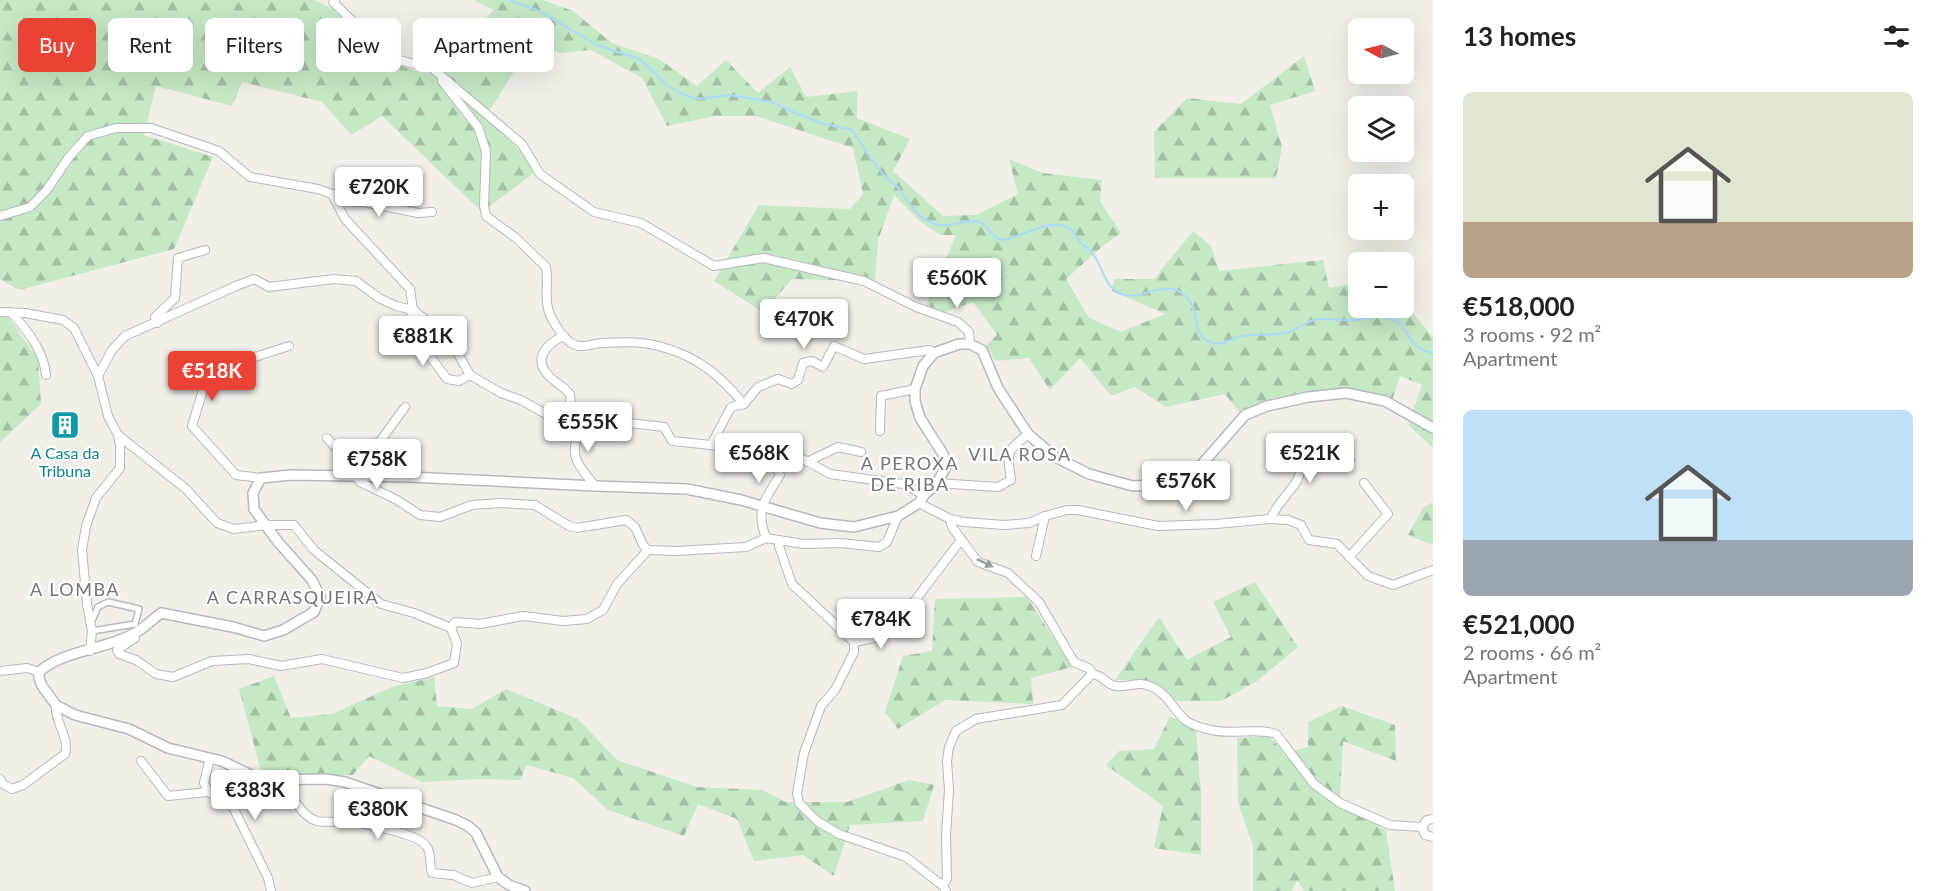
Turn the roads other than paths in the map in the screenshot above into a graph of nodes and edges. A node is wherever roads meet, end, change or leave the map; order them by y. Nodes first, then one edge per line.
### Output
1 (334, 1) edge
2 (413, 63) edge
3 (435, 72) edge
4 (437, 72) edge
5 (332, 194) junction
6 (432, 212) dead end
7 (0, 216) edge
8 (205, 250) dead end
9 (413, 310) junction
10 (0, 312) edge
11 (11, 312) junction
12 (157, 323) junction
13 (564, 336) junction
14 (970, 344) junction
15 (289, 346) dead end
16 (934, 353) junction
17 (46, 375) dead end
18 (470, 375) junction
19 (98, 376) junction
20 (915, 389) junction
21 (744, 404) junction
22 (405, 407) dead end
23 (576, 423) junction
24 (1433, 428) edge
25 (880, 431) dead end
26 (1028, 434) junction
27 (118, 435) junction
28 (327, 438) dead end
29 (711, 445) junction
30 (861, 452) dead end
31 (1350, 460) dead end
32 (773, 462) junction
33 (807, 462) junction
34 (351, 464) junction
35 (353, 476) junction
36 (261, 478) junction
37 (937, 483) junction
38 (1364, 483) dead end
39 (596, 486) junction
40 (922, 499) junction
41 (761, 506) junction
42 (898, 516) junction
43 (1045, 516) junction
44 (950, 519) junction
45 (1270, 519) junction
46 (266, 525) junction
47 (766, 538) junction
48 (961, 540) junction
49 (780, 541) junction
50 (648, 550) junction
51 (1036, 556) dead end
52 (1349, 557) junction
53 (1433, 570) edge
54 (913, 603) dead end
55 (92, 627) junction
56 (451, 628) junction
57 (895, 628) dead end
58 (134, 634) junction
59 (854, 642) junction
60 (90, 651) junction
61 (0, 671) edge
62 (39, 672) junction
63 (1092, 674) junction
64 (56, 705) junction
65 (210, 758) junction
66 (141, 761) dead end
67 (0, 779) edge
68 (208, 792) junction
69 (230, 801) junction
70 (1433, 819) edge
71 (1422, 827) junction
72 (1433, 837) edge
73 (498, 877) junction
74 (473, 887) edge
75 (944, 888) edge
76 (272, 891) edge
77 (525, 891) edge

1 - 2 street
3 - 13 street
4 - 14 street
5 - 6 street
5 - 7 street
5 - 9 street
8 - 12 street
9 - 12 street
9 - 18 street
9 - 18 street
10 - 11 street
11 - 17 street
11 - 19 street
12 - 19 street
13 - 21 street
13 - 23 street
14 - 16 street
14 - 26 street
15 - 36 street
16 - 20 street
16 - 21 street
18 - 23 street
19 - 27 street
20 - 25 street
20 - 37 street
21 - 29 street
22 - 34 street
23 - 29 street
23 - 39 street
24 - 26 street
26 - 37 street
27 - 46 street
27 - 55 street
28 - 34 street
29 - 32 street
30 - 33 street
31 - 45 street
32 - 33 street
32 - 41 street
33 - 40 street
34 - 35 street
35 - 36 street
35 - 39 street
35 - 50 street
36 - 46 street
37 - 40 street
38 - 52 street
39 - 41 street
40 - 42 street
40 - 44 street
41 - 42 street
41 - 47 street
42 - 49 street
43 - 44 street
43 - 45 street
43 - 51 street
44 - 48 street
45 - 52 street
46 - 56 street
46 - 58 street
47 - 49 street
47 - 50 street
48 - 54 street
48 -> 63 street
49 - 59 street
50 - 56 street
52 - 53 street
55 - 55 street
55 - 60 street
56 - 58 street
57 - 59 street
58 - 60 street
59 - 75 street
60 - 62 street
61 - 62 street
62 - 64 street
63 - 71 street
63 - 75 street
64 - 65 street
64 - 67 street
65 - 68 street
65 - 73 street
66 - 68 street
68 - 69 street
69 - 74 street
69 - 76 street
70 - 71 street
71 - 72 street
73 - 74 street
73 - 77 street

